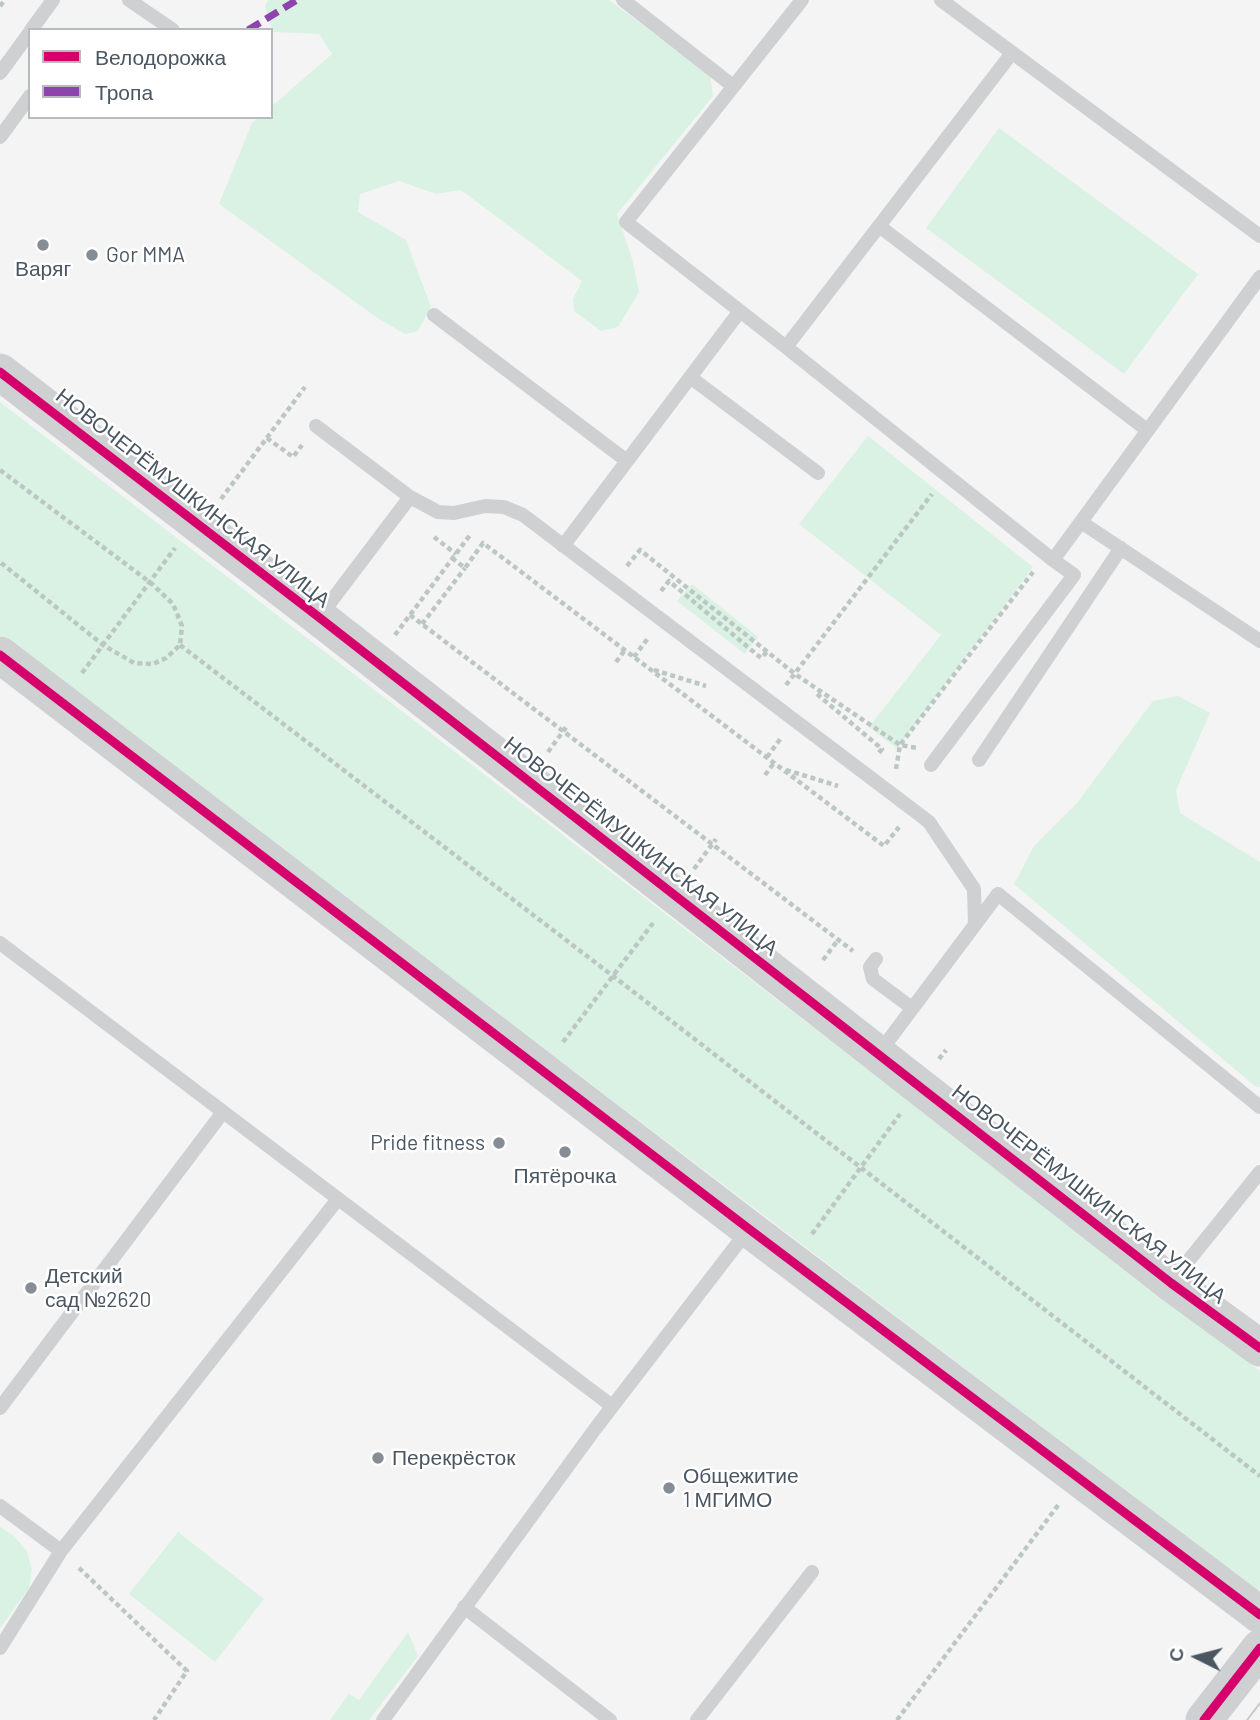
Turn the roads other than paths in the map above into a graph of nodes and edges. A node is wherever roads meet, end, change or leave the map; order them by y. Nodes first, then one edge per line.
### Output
1 (53, 0) edge
2 (130, 0) edge
3 (622, 0) edge
4 (802, 0) edge
5 (941, 0) edge
6 (33, 28) edge
7 (170, 28) edge
8 (28, 35) edge
9 (1012, 53) junction
10 (0, 73) edge
11 (733, 86) junction
12 (28, 99) edge
13 (0, 137) edge
14 (879, 226) junction
15 (1260, 236) edge
16 (1260, 277) edge
17 (740, 311) junction
18 (434, 315) dead end
19 (786, 347) junction
20 (0, 372) edge
21 (690, 377) junction
22 (316, 426) road end
23 (1147, 430) junction
24 (627, 461) junction
25 (818, 473) dead end
26 (410, 497) junction
27 (1081, 522) junction
28 (563, 546) junction
29 (1121, 548) junction
30 (1050, 557) junction
31 (319, 617) junction
32 (1260, 641) edge
33 (0, 655) edge
34 (979, 760) dead end
35 (931, 765) dead end
36 (975, 925) junction
37 (0, 943) edge
38 (874, 962) road end
39 (912, 1008) junction
40 (878, 1053) junction
41 (1260, 1107) edge
42 (223, 1112) junction
43 (1260, 1172) edge
44 (338, 1199) junction
45 (749, 1229) junction
46 (1171, 1283) junction
47 (1260, 1348) edge
48 (612, 1406) junction
49 (0, 1408) edge
50 (0, 1506) edge
51 (61, 1551) junction
52 (812, 1572) dead end
53 (464, 1607) junction
54 (1260, 1615) edge
55 (0, 1648) edge
56 (1260, 1648) edge
57 (590, 1714) edge
58 (383, 1720) edge
59 (610, 1720) edge
60 (698, 1720) edge
61 (1205, 1720) edge

1 - 6 lane
2 - 7 lane
3 - 11 lane
4 - 11 lane
5 - 9 lane
8 - 10 lane
9 - 14 lane
9 - 15 lane
11 - 17 lane
12 - 13 lane
14 - 19 lane
14 - 23 lane
16 - 23 lane
17 - 19 lane
17 - 21 lane
18 - 24 lane
19 - 30 lane
20 - 31 street, НОВОЧЕРЁМУШКИНСКАЯ УЛИЦА
21 - 24 lane
21 - 25 lane
22 - 26 lane
23 - 27 lane
24 - 28 lane
26 - 28 lane
26 - 31 lane
27 - 29 lane
27 - 30 lane
28 - 36 lane
29 - 32 lane
29 - 34 lane
30 - 35 lane
31 - 40 street, НОВОЧЕРЁМУШКИНСКАЯ УЛИЦА
33 - 45 street
36 - 39 lane
36 - 41 lane
37 - 42 lane
38 - 39 lane
39 - 40 lane
40 - 46 street, НОВОЧЕРЁМУШКИНСКАЯ УЛИЦА
42 - 44 lane
42 - 49 lane
43 - 46 lane
44 - 48 lane
44 - 51 lane
45 - 48 lane
45 - 54 street
46 - 47 street, НОВОЧЕРЁМУШКИНСКАЯ УЛИЦА
48 - 53 lane
50 - 51 lane
51 - 55 lane
52 - 60 lane
53 - 57 lane
53 - 58 lane
56 - 61 street
57 - 59 lane

